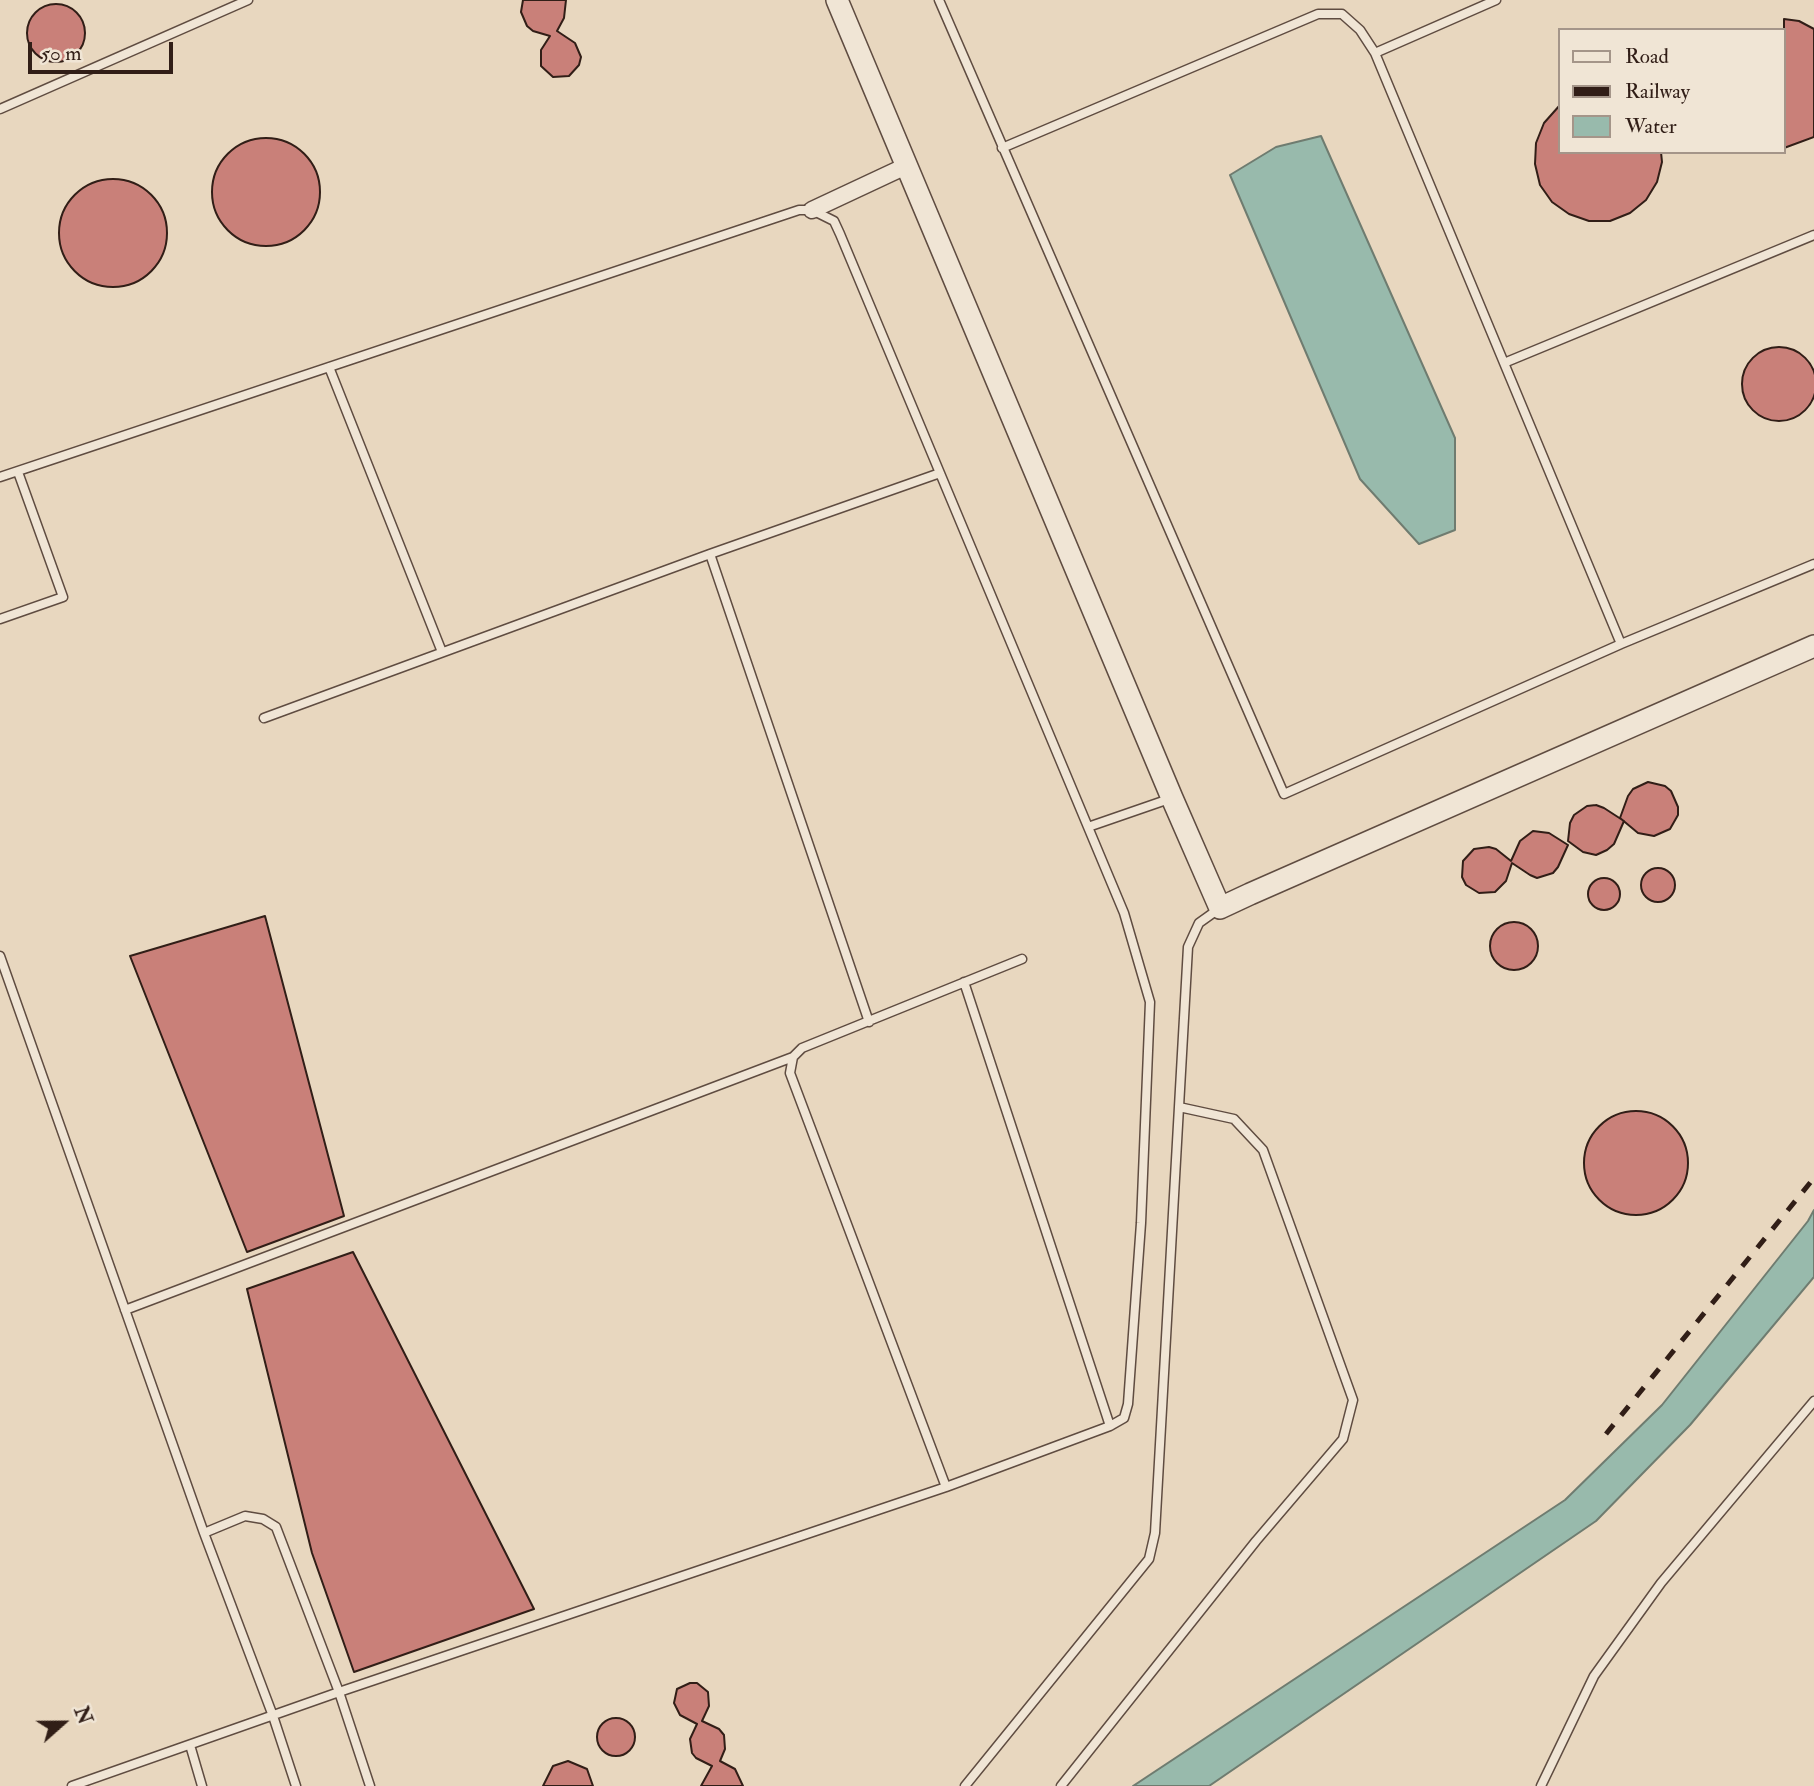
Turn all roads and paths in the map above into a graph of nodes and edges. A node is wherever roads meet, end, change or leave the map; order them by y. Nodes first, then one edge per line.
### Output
1 (248, 0) edge
2 (837, 0) edge
3 (939, 0) edge
4 (1496, 0) edge
5 (1479, 3) edge
6 (1375, 52) junction
7 (0, 108) edge
8 (1002, 148) junction
9 (906, 166) junction
10 (812, 210) junction
11 (1814, 235) edge
12 (1504, 363) junction
13 (329, 367) junction
14 (18, 472) junction
15 (940, 473) junction
16 (0, 477) edge
17 (710, 554) junction
18 (1814, 564) edge
19 (0, 619) edge
20 (1621, 644) junction
21 (1814, 646) edge
22 (443, 652) junction
23 (264, 718) dead end
24 (1172, 798) junction
25 (1088, 827) junction
26 (1220, 908) junction
27 (0, 956) edge
28 (1022, 959) dead end
29 (964, 982) junction
30 (869, 1022) junction
31 (793, 1058) junction
32 (1179, 1107) junction
33 (125, 1310) junction
34 (1814, 1401) edge
35 (1110, 1426) junction
36 (946, 1488) junction
37 (204, 1532) junction
38 (339, 1692) junction
39 (273, 1716) junction
40 (190, 1745) junction
41 (72, 1786) edge
42 (202, 1786) edge
43 (296, 1786) edge
44 (370, 1786) edge
45 (965, 1786) edge
46 (1061, 1786) edge
47 (1541, 1786) edge

1 - 7 lane
2 - 9 street
3 - 8 lane
4 - 5 lane
5 - 6 lane
6 - 8 lane
6 - 12 lane
8 - 20 lane
9 - 10 street
9 - 24 street
10 - 13 lane
10 - 15 lane
11 - 12 lane
12 - 20 lane
13 - 14 lane
13 - 22 lane
14 - 16 lane
14 - 19 lane
15 - 17 lane
15 - 25 lane
17 - 22 lane
17 - 30 lane
18 - 20 lane
21 - 26 street
22 - 23 lane
24 - 25 lane
24 - 26 street
25 - 35 lane
26 - 32 lane
27 - 33 lane
28 - 29 lane
29 - 30 lane
29 - 35 lane
30 - 31 lane
31 - 33 lane
31 - 36 lane
32 - 45 lane
32 - 46 lane
33 - 37 lane
34 - 47 lane
35 - 36 lane
36 - 38 lane
37 - 38 lane
37 - 39 lane
38 - 39 lane
38 - 44 lane
39 - 40 lane
39 - 43 lane
40 - 41 lane
40 - 42 lane

